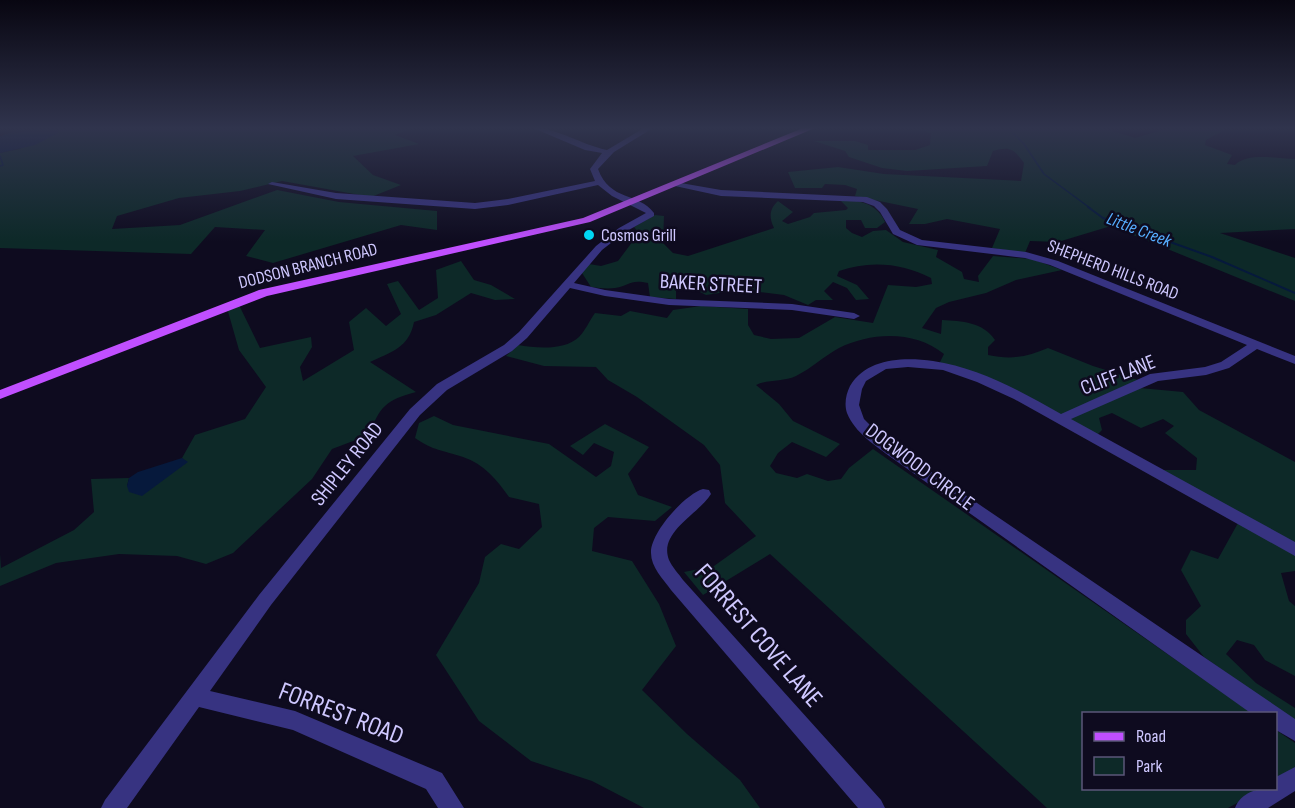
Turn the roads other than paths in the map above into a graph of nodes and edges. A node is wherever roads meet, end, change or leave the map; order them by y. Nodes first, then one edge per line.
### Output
1 (596, 166) edge
2 (721, 166) edge
3 (600, 182) junction
4 (272, 184) dead end
5 (678, 184) junction
6 (633, 202) junction
7 (567, 285) junction
8 (854, 316) dead end
9 (1256, 344) junction
10 (1295, 360) edge
11 (0, 395) edge
12 (1060, 419) junction
13 (703, 494) dead end
14 (1295, 550) edge
15 (194, 697) junction
16 (1267, 712) edge
17 (1277, 719) edge
18 (1295, 731) edge
19 (1295, 778) edge
20 (1277, 789) edge
21 (1276, 790) edge
22 (113, 808) edge
23 (452, 808) edge
24 (873, 808) edge
25 (1247, 808) edge

1 - 3 street
2 - 5 main road, DODSON BRANCH ROAD
3 - 4 street
3 - 6 street
5 - 6 main road, DODSON BRANCH ROAD
5 - 9 street, SHEPHERD HILLS ROAD
6 - 7 street, SHIPLEY ROAD
6 - 11 main road, DODSON BRANCH ROAD
7 - 8 street, BAKER STREET
7 - 15 street, SHIPLEY ROAD
9 - 10 street, SHEPHERD HILLS ROAD
9 - 12 street, CLIFF LANE
12 - 14 street, DOGWOOD CIRCLE
12 - 16 street, DOGWOOD CIRCLE
13 - 24 street, FORREST COVE LANE
15 - 22 street, SHIPLEY ROAD
15 - 23 street, FORREST ROAD
17 - 18 street
19 - 20 street
21 - 25 street

